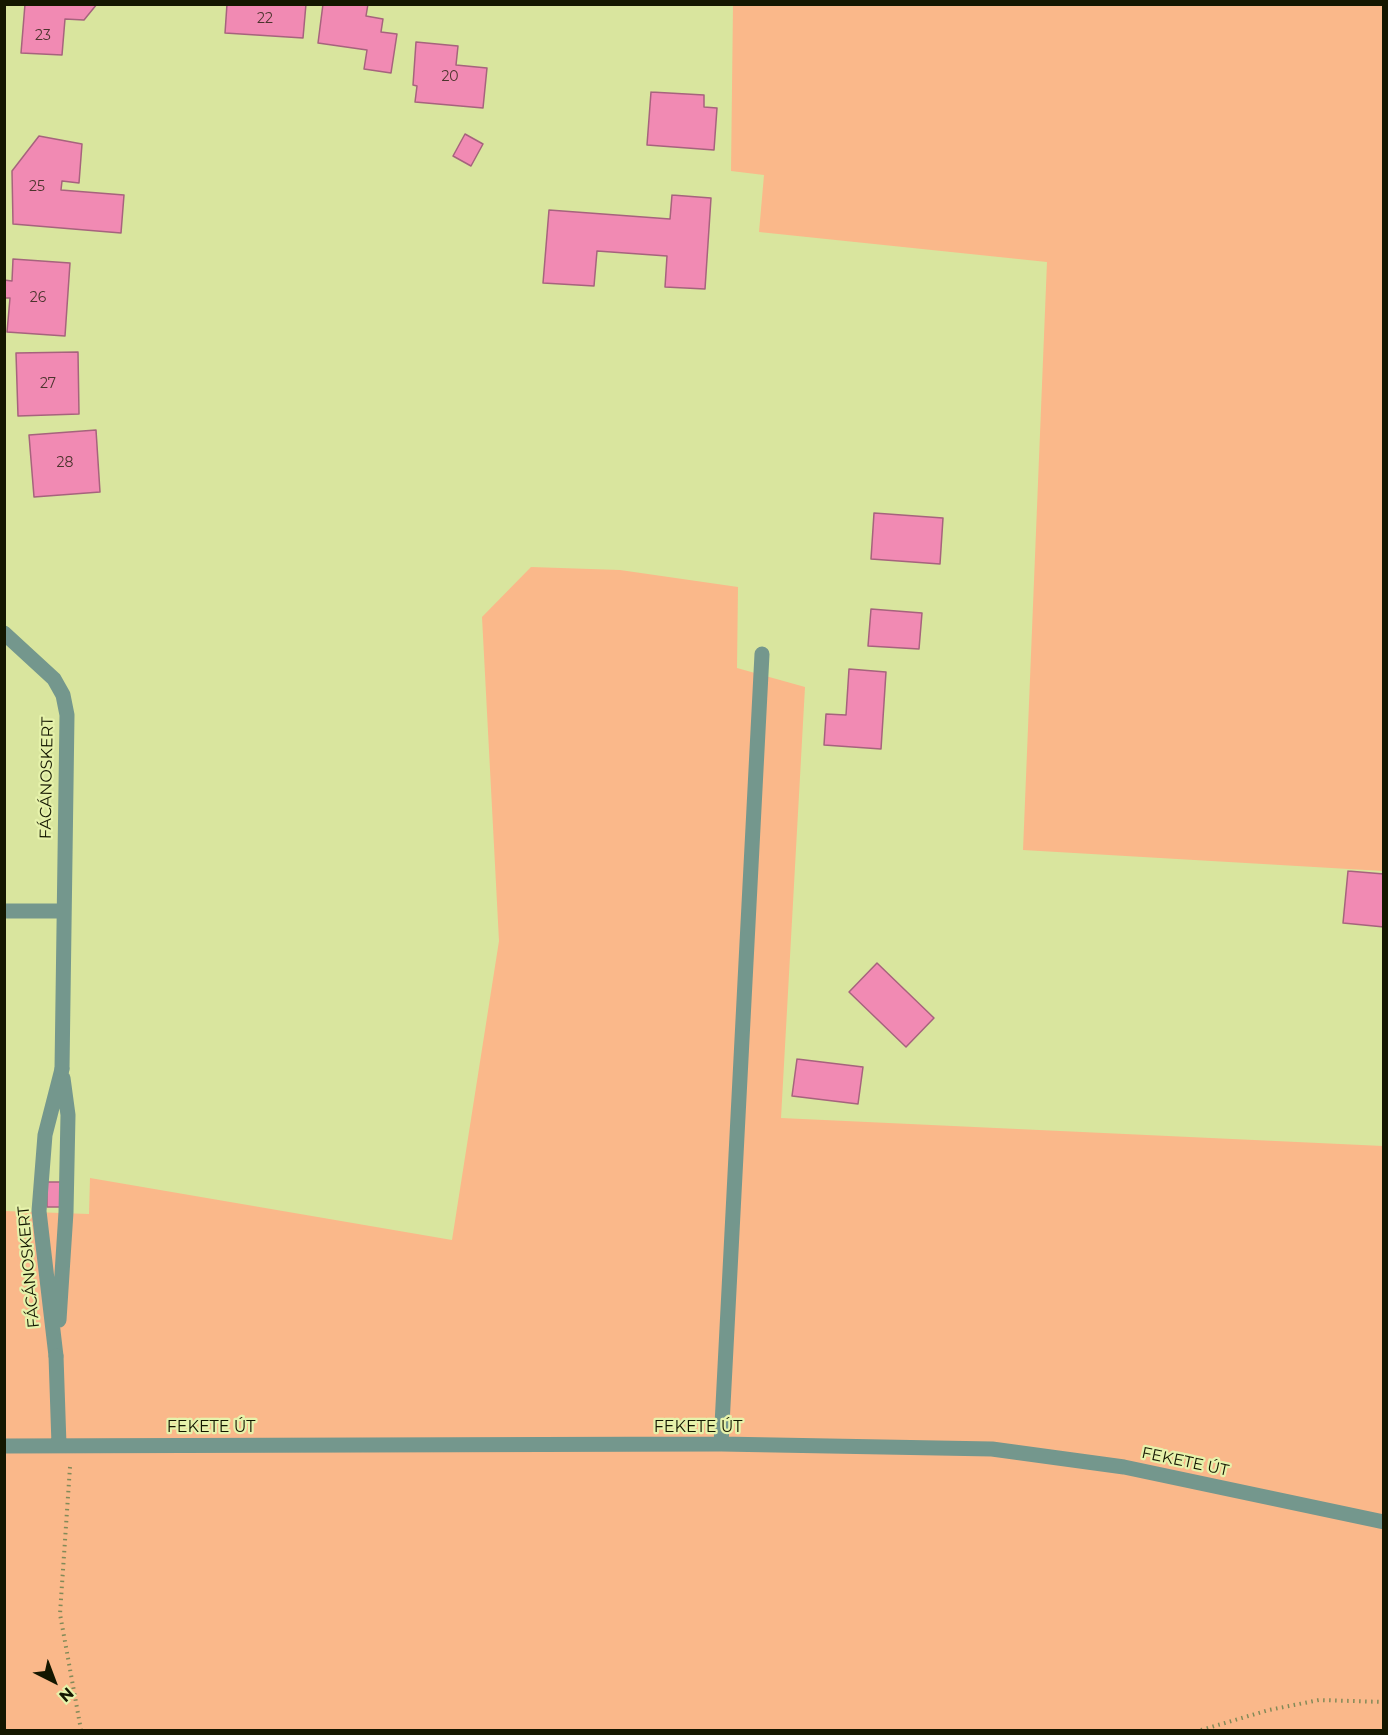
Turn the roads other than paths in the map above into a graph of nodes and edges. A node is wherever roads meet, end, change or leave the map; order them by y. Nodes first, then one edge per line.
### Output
1 (4, 633) edge
2 (762, 654) dead end
3 (4, 911) edge
4 (63, 911) junction
5 (62, 1069) junction
6 (56, 1356) junction
7 (721, 1444) junction
8 (65, 1445) junction
9 (4, 1446) edge
10 (1383, 1522) edge

1 - 4 street, FÁCÁNOSKERT
2 - 7 street
3 - 4 street
4 - 5 street, FÁCÁNOSKERT
5 - 6 street, FÁCÁNOSKERT
5 - 6 street, FÁCÁNOSKERT
6 - 8 street, FÁCÁNOSKERT
7 - 8 street, FEKETE ÚT
7 - 10 street, FEKETE ÚT
8 - 9 street, FEKETE ÚT

